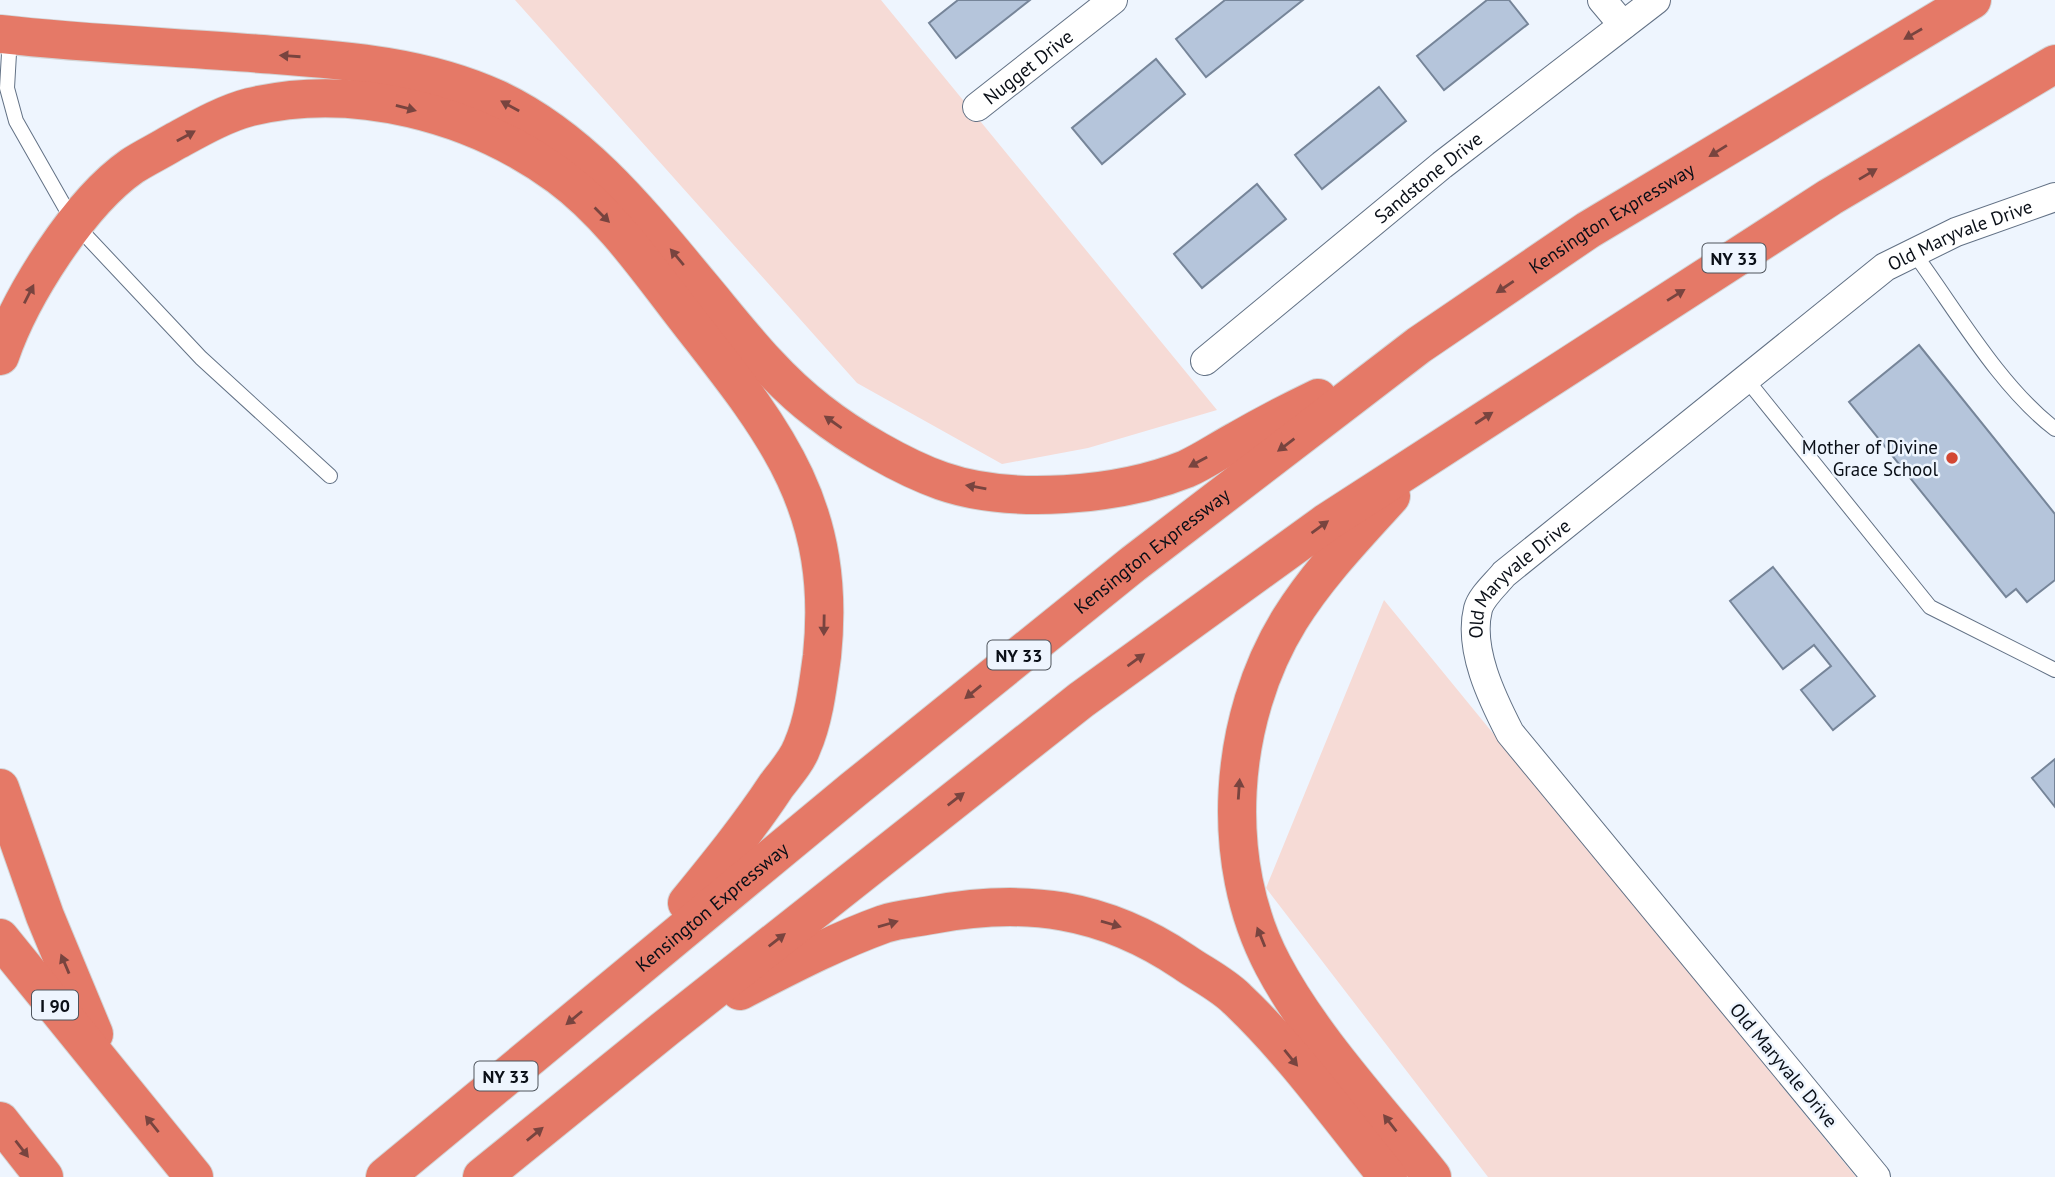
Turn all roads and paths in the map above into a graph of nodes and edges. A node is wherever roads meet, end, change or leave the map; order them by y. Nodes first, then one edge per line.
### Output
1 (1113, 0) edge
2 (1602, 0) edge
3 (1656, 0) edge
4 (1972, 0) edge
5 (1623, 25) junction
6 (5, 34) edge
7 (2050, 66) edge
8 (977, 107) dead end
9 (2055, 197) edge
10 (74, 223) junction
11 (1914, 253) junction
12 (1419, 345) junction
13 (0, 356) edge
14 (1205, 361) dead end
15 (1747, 380) junction
16 (2055, 429) edge
17 (1427, 456) junction
18 (330, 476) dead end
19 (2055, 670) edge
20 (0, 788) edge
21 (0, 938) edge
22 (627, 975) junction
23 (666, 1028) junction
24 (110, 1072) junction
25 (0, 1121) edge
26 (44, 1177) edge
27 (194, 1177) edge
28 (385, 1177) edge
29 (482, 1177) edge
30 (1388, 1177) edge
31 (1432, 1177) edge
32 (1876, 1177) edge

1 - 8 street, Nugget Drive
2 - 5 street
3 - 5 street, Sandstone Drive
4 -> 12 highway, Kensington Expressway / NY 33
5 - 14 street, Sandstone Drive
6 - 10 lane
12 -> 6 highway
17 -> 7 highway, NY 33
9 - 11 street, Old Maryvale Drive
13 -> 10 highway
10 - 18 lane
10 -> 22 highway
11 - 15 street, Old Maryvale Drive
11 - 16 lane
12 -> 22 highway, Kensington Expressway / NY 33
15 - 19 lane
15 - 32 street, Old Maryvale Drive
23 -> 17 highway, NY 33
31 -> 17 highway
24 -> 20 highway
21 - 24 highway, I 90
22 -> 28 highway, Kensington Expressway / NY 33
29 -> 23 highway, NY 33
23 -> 30 highway
27 -> 24 highway, I 90
25 -> 26 highway

